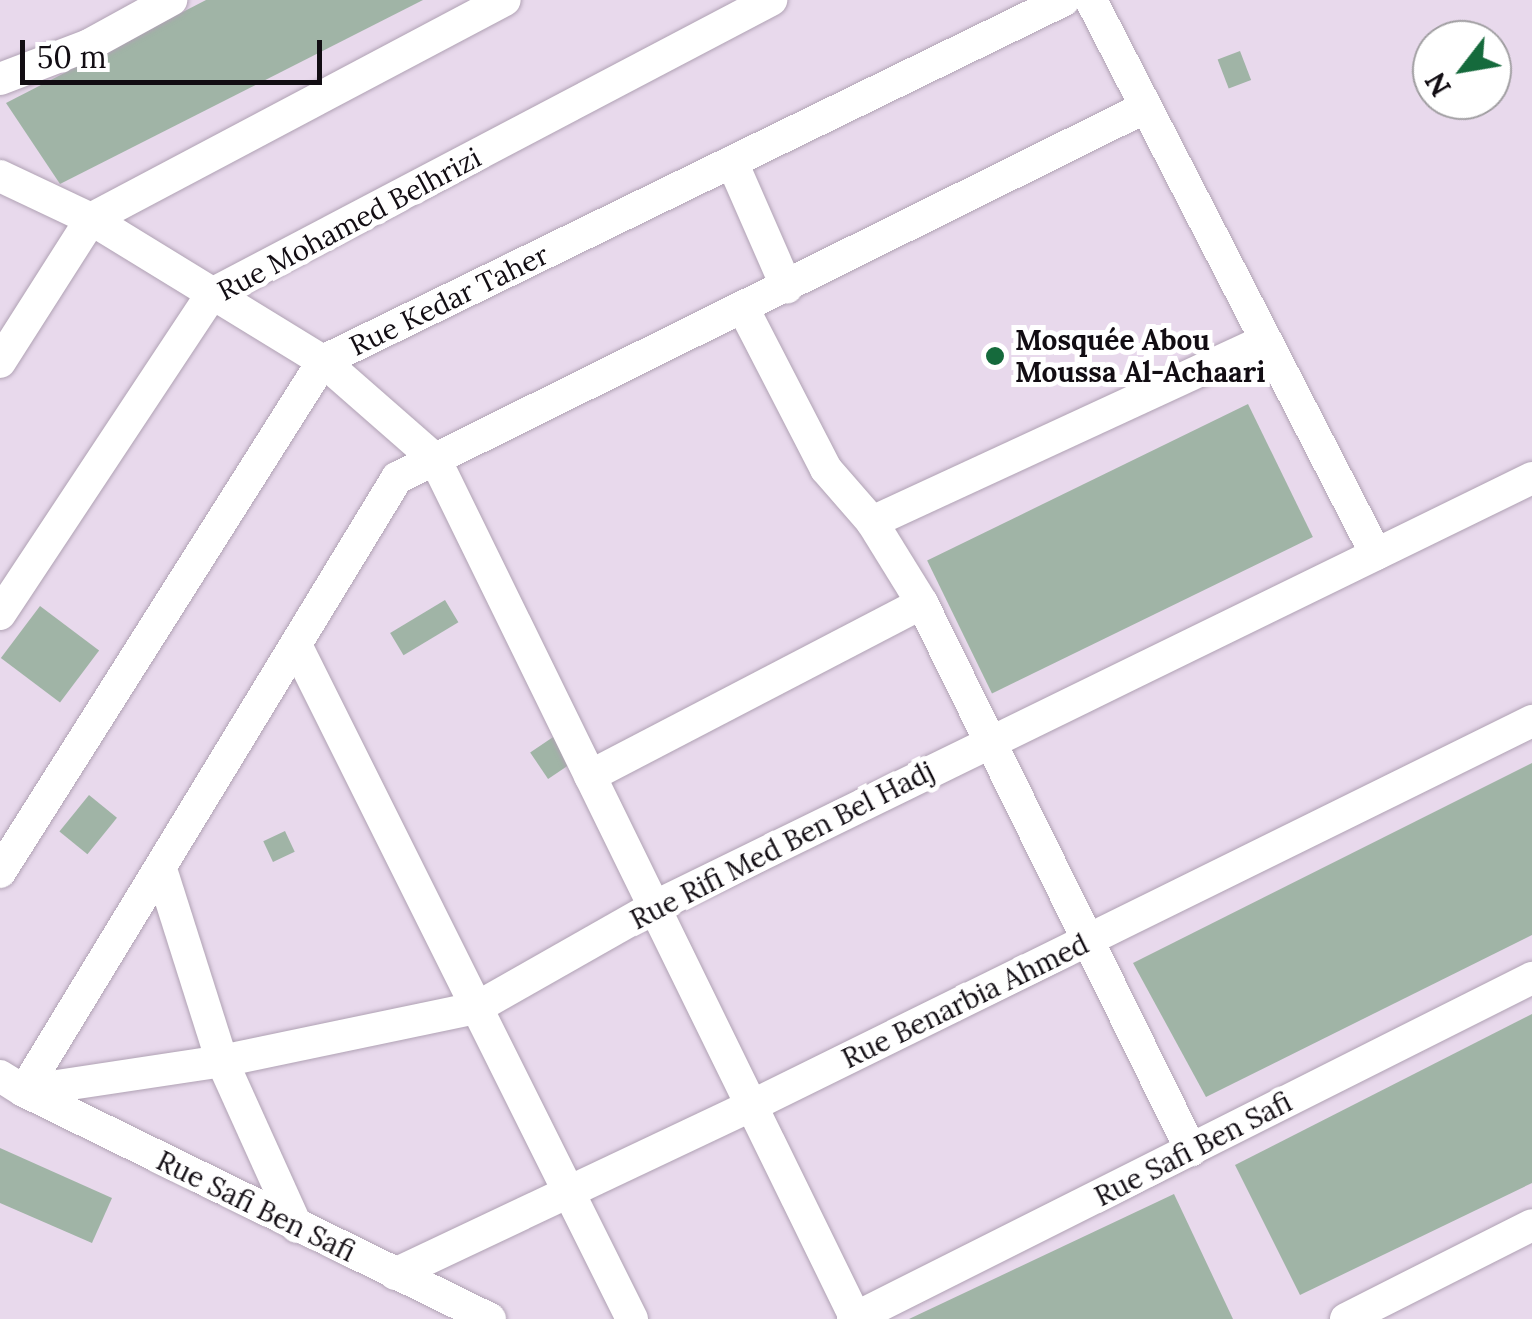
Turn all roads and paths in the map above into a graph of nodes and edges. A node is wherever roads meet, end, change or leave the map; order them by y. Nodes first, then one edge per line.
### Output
1 (171, 0) edge
2 (505, 0) edge
3 (771, 0) edge
4 (1064, 0) edge
5 (1092, 0) edge
6 (0, 79) edge
7 (1146, 106) junction
8 (732, 162) junction
9 (0, 176) edge
10 (91, 219) junction
11 (786, 288) junction
12 (212, 294) junction
13 (744, 310) junction
14 (1265, 340) junction
15 (323, 361) junction
16 (0, 362) edge
17 (435, 459) junction
18 (1532, 478) edge
19 (872, 522) junction
20 (1376, 554) junction
21 (922, 603) junction
22 (0, 614) edge
23 (296, 645) junction
24 (1532, 722) edge
25 (988, 742) junction
26 (590, 776) junction
27 (161, 869) junction
28 (0, 872) edge
29 (654, 907) junction
30 (1084, 943) junction
31 (1532, 978) edge
32 (476, 1008) junction
33 (222, 1060) junction
34 (12, 1084) edge
35 (752, 1106) junction
36 (1192, 1150) junction
37 (568, 1192) junction
38 (1532, 1225) edge
39 (297, 1227) junction
40 (395, 1274) junction
41 (490, 1319) edge
42 (632, 1319) edge
43 (855, 1319) edge
44 (1346, 1319) edge

1 - 6 street
2 - 10 street
3 - 12 street, Rue Mohamed Belhrizi
4 - 8 street, Rue Kedar Taher
5 - 7 street
7 - 11 street
7 - 14 street
8 - 11 street
8 - 15 street, Rue Kedar Taher
9 - 10 street
10 - 12 street
10 - 16 street
11 - 13 street
12 - 15 street
12 - 22 street, Rue Mohamed Belhrizi
13 - 17 street
13 - 19 street
14 - 19 street
14 - 20 street
15 - 17 street
15 - 28 street, Rue Kedar Taher
17 - 23 street
17 - 26 street
18 - 20 street, Rue Rifi Med Ben Bel Hadj
19 - 21 street
20 - 25 street, Rue Rifi Med Ben Bel Hadj
21 - 25 street
21 - 26 street
23 - 27 street
23 - 32 street
24 - 30 street, Rue Benarbia Ahmed
25 - 29 street, Rue Rifi Med Ben Bel Hadj
25 - 30 street
26 - 29 street
27 - 33 street
27 - 34 street
29 - 32 street, Rue Rifi Med Ben Bel Hadj
29 - 35 street
30 - 35 street, Rue Benarbia Ahmed
30 - 36 street
31 - 36 street, Rue Safi Ben Safi
32 - 33 street, Rue Rifi Med Ben Bel Hadj
32 - 37 street
33 - 34 street, Rue Rifi Med Ben Bel Hadj
33 - 39 street
34 - 39 street, Rue Safi Ben Safi
35 - 37 street, Rue Benarbia Ahmed
35 - 43 street
36 - 43 street, Rue Safi Ben Safi
37 - 40 street, Rue Benarbia Ahmed
37 - 42 street
38 - 44 street
39 - 40 street, Rue Safi Ben Safi
40 - 41 street, Rue Safi Ben Safi

